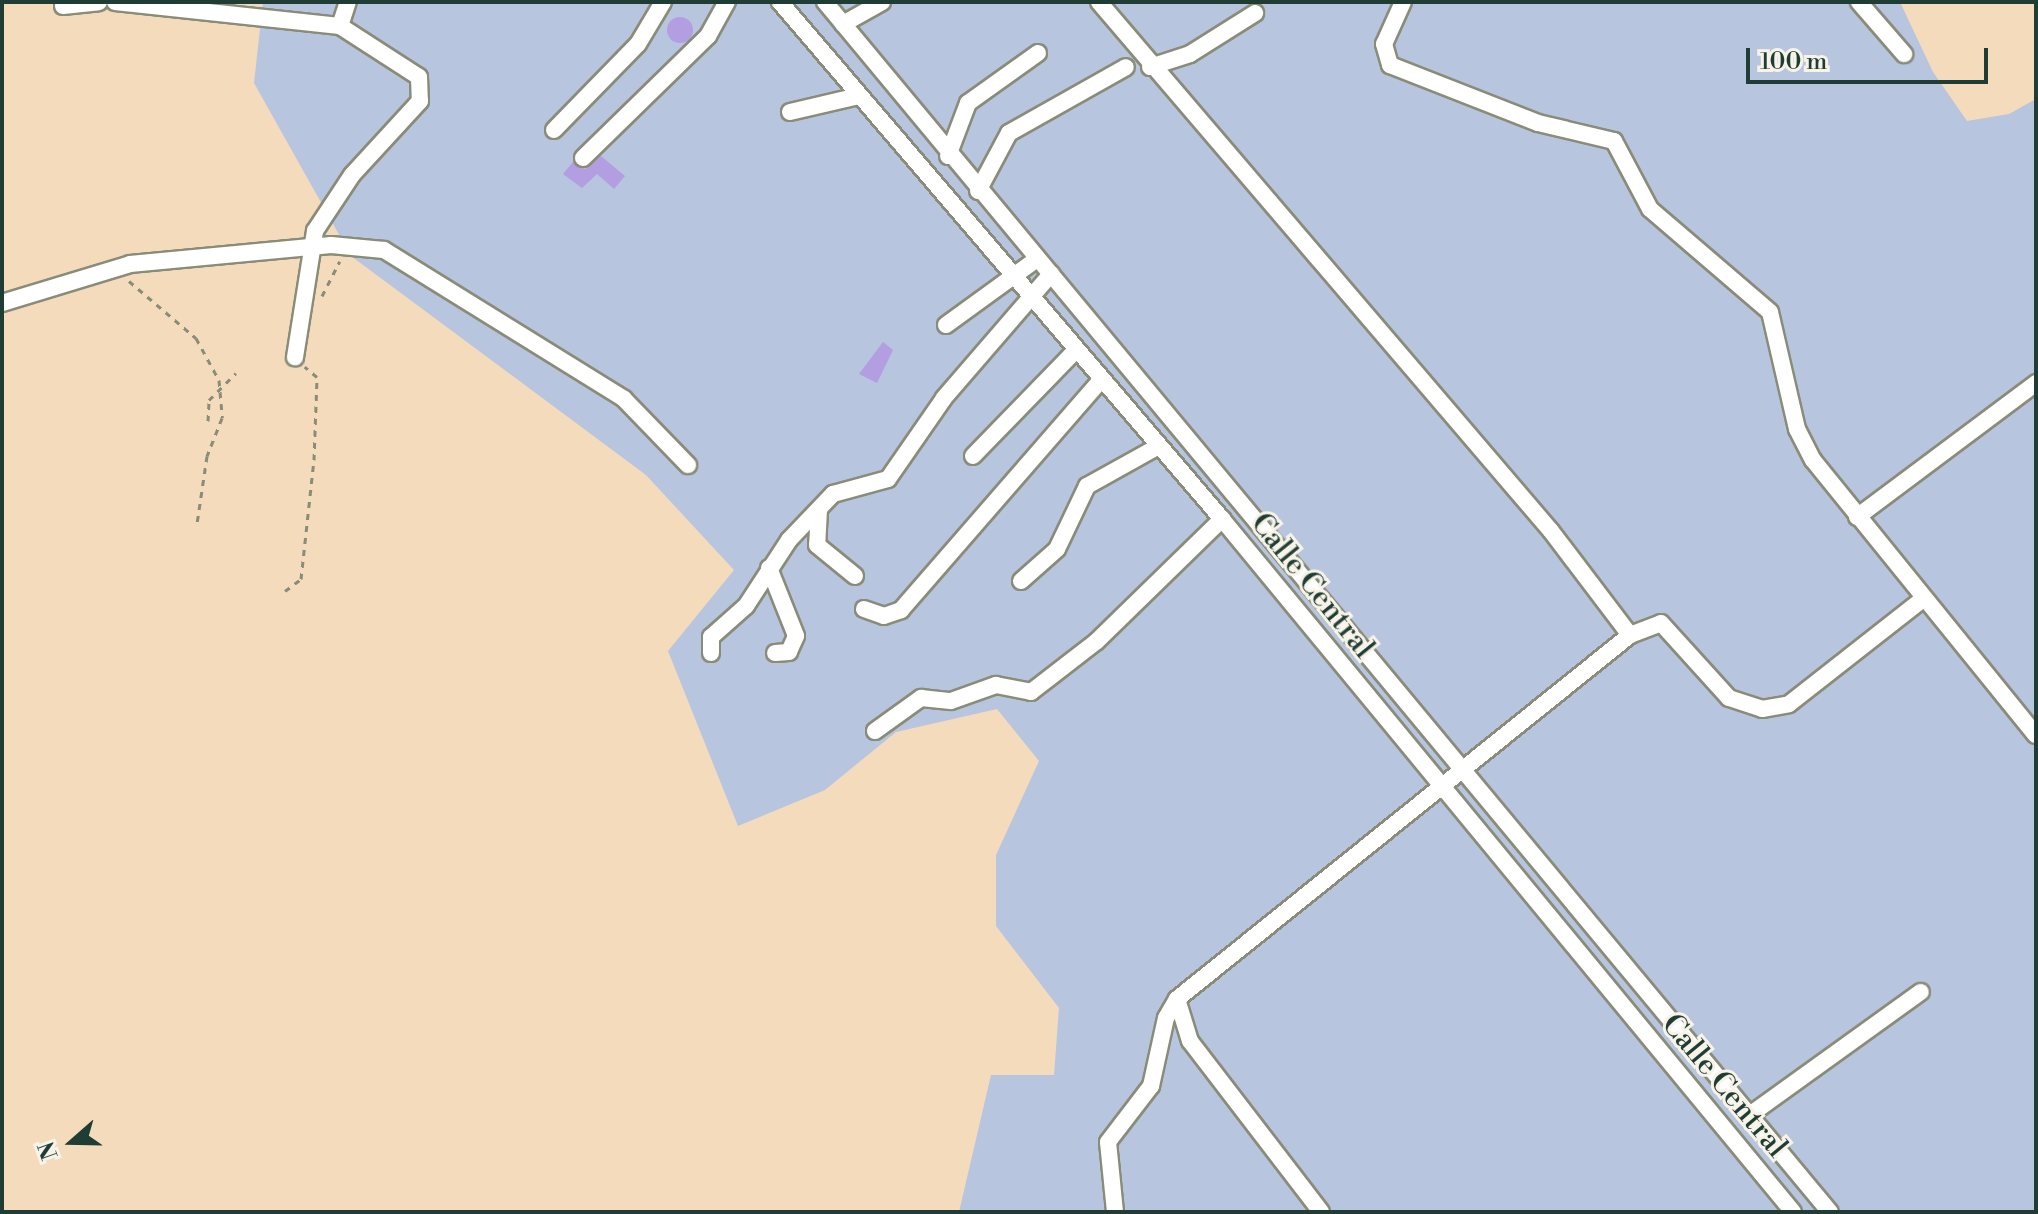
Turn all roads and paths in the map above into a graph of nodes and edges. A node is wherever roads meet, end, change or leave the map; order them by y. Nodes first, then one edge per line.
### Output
1 (84, 2) edge
2 (99, 2) edge
3 (115, 2) edge
4 (348, 2) edge
5 (663, 2) edge
6 (727, 2) edge
7 (780, 2) edge
8 (825, 2) edge
9 (882, 2) edge
10 (1099, 2) edge
11 (1403, 2) edge
12 (1859, 2) edge
13 (63, 6) dead end
14 (1255, 13) dead end
15 (843, 24) junction
16 (340, 26) junction
17 (1038, 53) dead end
18 (1904, 54) dead end
19 (1126, 67) dead end
20 (1150, 67) junction
21 (859, 96) junction
22 (790, 112) dead end
23 (554, 130) dead end
24 (948, 156) junction
25 (583, 158) dead end
26 (978, 191) junction
27 (341, 245) junction
28 (308, 250) junction
29 (1037, 259) junction
30 (130, 264) junction
31 (1051, 274) junction
32 (1013, 276) junction
33 (1030, 295) junction
34 (2, 303) edge
35 (319, 303) dead end
36 (946, 325) dead end
37 (1076, 350) junction
38 (299, 358) joint
39 (236, 373) dead end
40 (1102, 379) junction
41 (2036, 383) edge
42 (221, 391) junction
43 (208, 421) dead end
44 (1159, 446) junction
45 (973, 456) dead end
46 (688, 465) dead end
47 (821, 505) junction
48 (1857, 517) junction
49 (1222, 519) junction
50 (197, 524) dead end
51 (769, 568) junction
52 (855, 576) dead end
53 (1021, 581) dead end
54 (285, 591) dead end
55 (1923, 599) junction
56 (864, 609) dead end
57 (1630, 635) junction
58 (711, 653) dead end
59 (775, 653) dead end
60 (875, 731) dead end
61 (2036, 735) edge
62 (1469, 771) junction
63 (1444, 791) junction
64 (1921, 992) dead end
65 (1177, 999) junction
66 (1751, 1114) junction
67 (1115, 1212) edge
68 (1321, 1212) edge
69 (1793, 1212) edge
70 (1830, 1212) edge

1 - 2 street
1 - 13 street
3 - 16 street
4 - 16 street
5 - 23 street
6 - 25 street
7 - 21 street, Calle Central
8 - 15 street, Calle Central
9 - 15 street
10 - 20 street
11 - 48 street
12 - 18 street
14 - 20 street
15 - 24 street, Calle Central
16 - 28 street
17 - 24 street
19 - 26 street
20 - 57 street
21 - 22 street
21 - 32 street, Calle Central
24 - 26 street, Calle Central
26 - 29 street, Calle Central
27 - 28 street
27 - 35 path
27 - 46 street
28 - 30 street
28 - 38 street
29 - 31 street, Calle Central
29 - 32 street
30 - 34 street
30 - 42 path
31 - 33 street
31 - 62 street, Calle Central
32 - 33 street, Calle Central
32 - 36 street
33 - 37 street, Calle Central
33 - 47 street
37 - 40 street, Calle Central
37 - 45 street
38 - 54 path
39 - 42 path
40 - 44 street, Calle Central
40 - 56 street
41 - 48 street
42 - 43 path
42 - 50 path
44 - 49 street, Calle Central
44 - 53 street
47 - 51 street
47 - 52 street
48 - 55 street
49 - 60 street
49 - 63 street, Calle Central
51 - 58 street
51 - 59 street
55 - 57 street
55 - 61 street
57 - 62 street
62 - 63 street
62 - 66 street, Calle Central
63 - 65 street
63 - 69 street, Calle Central
64 - 66 street
65 - 67 street
65 - 68 street
66 - 70 street, Calle Central

